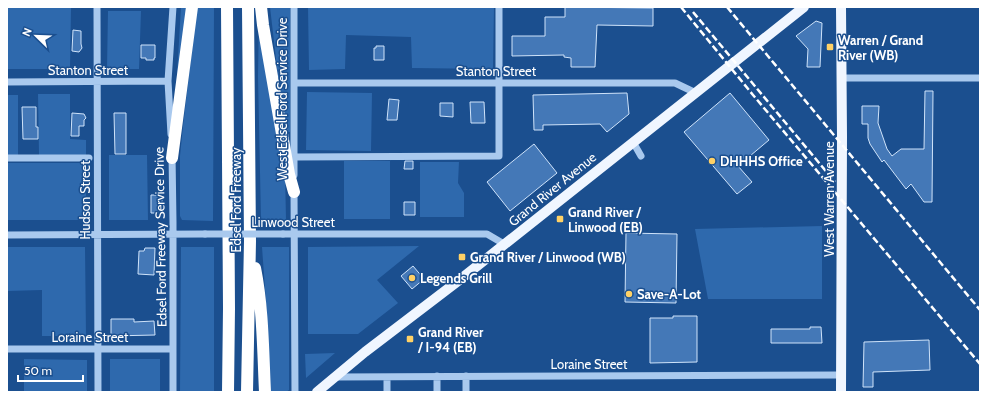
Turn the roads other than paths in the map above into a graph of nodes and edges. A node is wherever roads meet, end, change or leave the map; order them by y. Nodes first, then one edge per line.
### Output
1 (97, 7) edge
2 (173, 7) edge
3 (192, 7) edge
4 (227, 7) edge
5 (248, 7) edge
6 (261, 7) edge
7 (294, 7) edge
8 (499, 7) edge
9 (804, 7) edge
10 (841, 7) edge
11 (842, 78) junction
12 (980, 78) edge
13 (168, 81) junction
14 (7, 82) edge
15 (98, 82) junction
16 (500, 82) junction
17 (294, 83) junction
18 (696, 92) junction
19 (633, 142) junction
20 (642, 156) dead end
21 (294, 157) junction
22 (7, 158) edge
23 (89, 158) dead end
24 (172, 158) junction
25 (294, 192) junction
26 (295, 234) junction
27 (7, 235) edge
28 (98, 235) junction
29 (173, 235) junction
30 (250, 241) junction
31 (504, 244) junction
32 (7, 349) edge
33 (98, 349) junction
34 (173, 349) junction
35 (841, 375) junction
36 (387, 376) junction
37 (437, 376) junction
38 (466, 376) junction
39 (337, 377) junction
40 (98, 392) edge
41 (173, 392) edge
42 (228, 392) edge
43 (247, 392) edge
44 (265, 392) edge
45 (295, 392) edge
46 (317, 392) edge
47 (387, 392) edge
48 (437, 392) edge
49 (466, 392) edge
50 (841, 392) edge

1 - 15 street, Hudson Street
2 - 13 street, Edsel Ford Freeway Service Drive
3 - 24 highway
4 - 42 highway, Edsel Ford Freeway
5 - 30 highway, Edsel Ford Freeway
6 - 25 highway
7 - 17 street, West Edsel Ford Service Drive
8 - 16 street
9 - 18 main road, Grand River Avenue
10 - 11 main road, West Warren Avenue
11 - 12 street
11 - 35 main road, West Warren Avenue
13 - 15 street, Stanton Street
13 - 24 street, Edsel Ford Freeway Service Drive
14 - 15 street, Stanton Street
15 - 28 street, Hudson Street
16 - 17 street, Stanton Street
16 - 18 street, Stanton Street
16 - 21 street
17 - 21 street, West Edsel Ford Service Drive
18 - 19 main road, Grand River Avenue
19 - 20 street
19 - 31 main road, Grand River Avenue
21 - 25 street, West Edsel Ford Service Drive
22 - 23 street
24 - 29 street, Edsel Ford Freeway Service Drive
25 - 26 street
26 - 29 street, Linwood Street, bridge
26 - 31 street, Linwood Street
26 - 45 street
27 - 28 street, Linwood Street
28 - 29 street, Linwood Street
28 - 33 street, Hudson Street
29 - 34 street, Edsel Ford Freeway Service Drive
30 - 43 highway, Edsel Ford Freeway
30 - 44 highway
31 - 39 main road, Grand River Avenue
32 - 33 street, Loraine Street
33 - 34 street, Loraine Street
33 - 40 street, Hudson Street
34 - 41 street, Edsel Ford Freeway Service Drive
35 - 38 street, Loraine Street
35 - 50 main road, West Warren Avenue
36 - 37 street, Loraine Street
36 - 39 street, Loraine Street
36 - 47 street
37 - 38 street, Loraine Street
37 - 48 street
38 - 49 street
39 - 46 main road, Grand River Avenue

